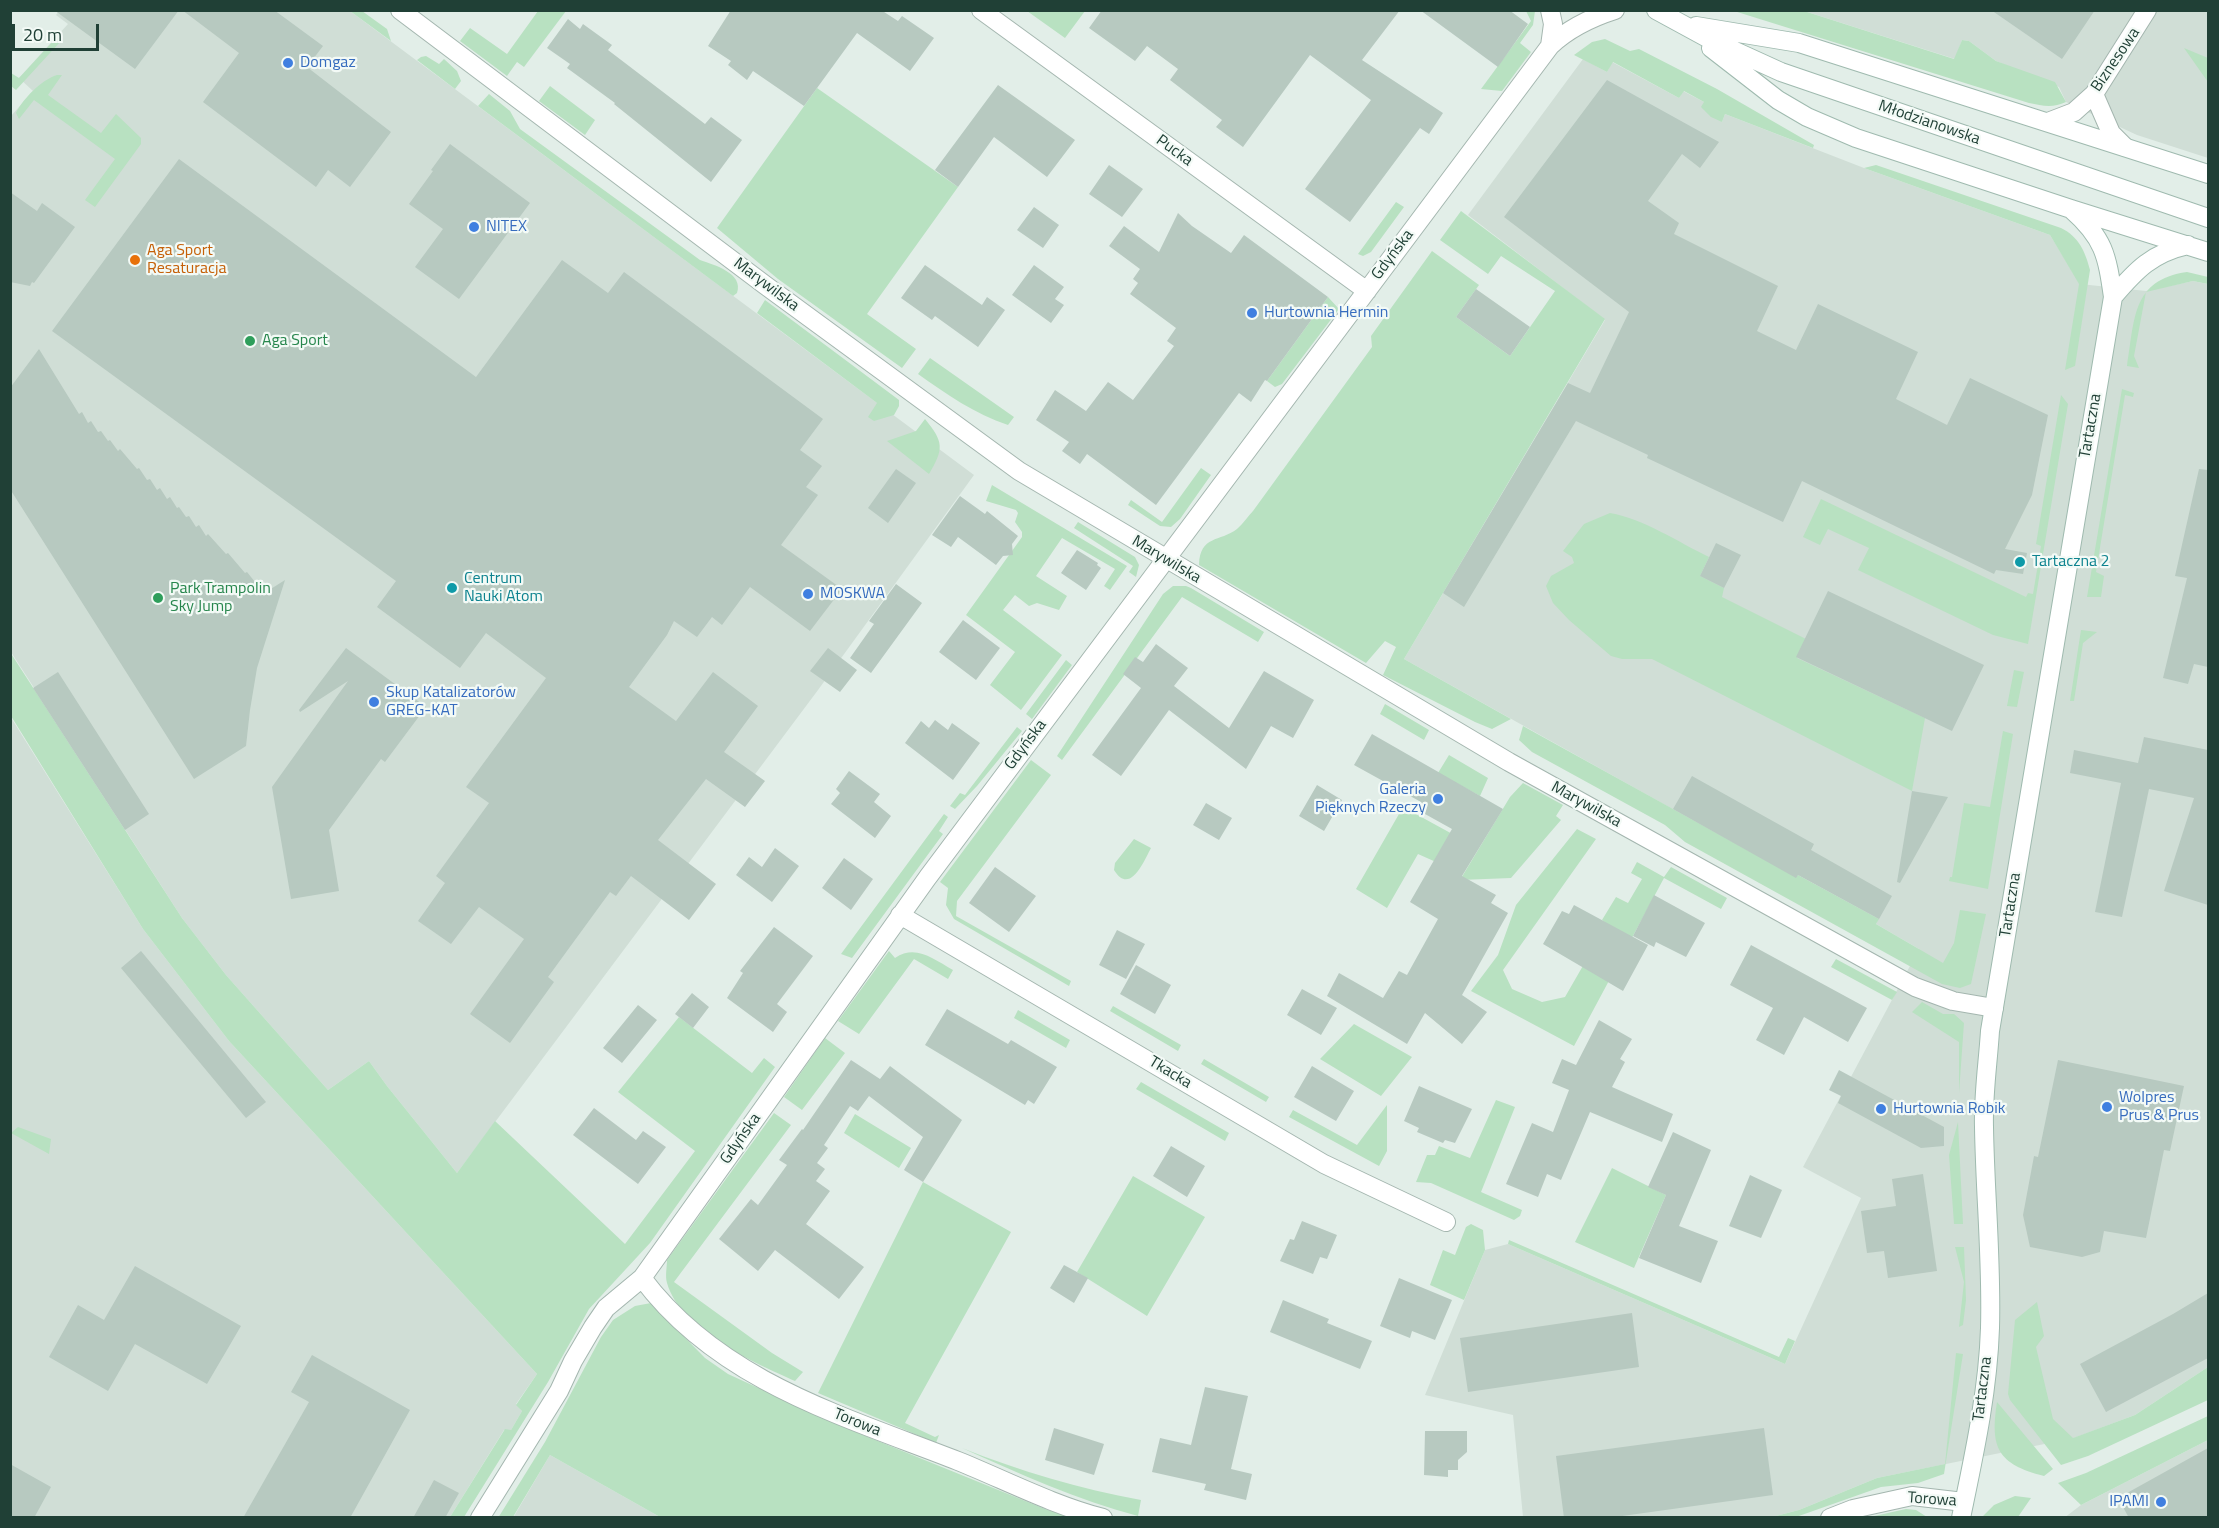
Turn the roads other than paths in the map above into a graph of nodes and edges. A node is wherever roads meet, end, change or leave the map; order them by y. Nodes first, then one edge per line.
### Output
1 (400, 10) edge
2 (981, 10) edge
3 (1550, 10) edge
4 (1615, 10) edge
5 (1656, 10) edge
6 (2147, 10) edge
7 (1682, 24) junction
8 (1550, 46) junction
9 (2094, 94) junction
10 (2048, 122) junction
11 (2125, 147) junction
12 (2208, 174) edge
13 (2071, 209) junction
14 (2208, 218) edge
15 (2188, 245) junction
16 (2208, 252) edge
17 (1366, 291) junction
18 (2113, 297) junction
19 (1165, 559) junction
20 (900, 915) junction
21 (1994, 1008) junction
22 (1446, 1221) dead end
23 (642, 1278) junction
24 (1963, 1510) edge
25 (480, 1518) edge
26 (1102, 1518) edge
27 (1830, 1518) edge

1 - 19 street, Marywilska
2 - 17 street, Pucka
3 - 8 street
4 - 8 street, Gdyńska
5 - 7 street, Młodzianowska
6 - 9 street, Biznesowa
7 - 10 street
7 - 13 street
7 - 14 street, Młodzianowska
8 - 17 street, Gdyńska
9 - 10 street, Biznesowa
9 - 11 street
10 - 11 street
11 - 12 street
13 - 15 street
13 - 18 street, Tartaczna
15 - 16 street
15 - 18 street
17 - 19 street, Gdyńska
18 - 21 street, Tartaczna
19 - 20 street, Gdyńska
19 - 21 street, Marywilska
20 - 22 street, Tkacka
20 - 23 street, Gdyńska
21 - 24 street, Tartaczna
23 - 25 street, Gdyńska
23 - 26 street, Torowa
24 - 27 street, Torowa

